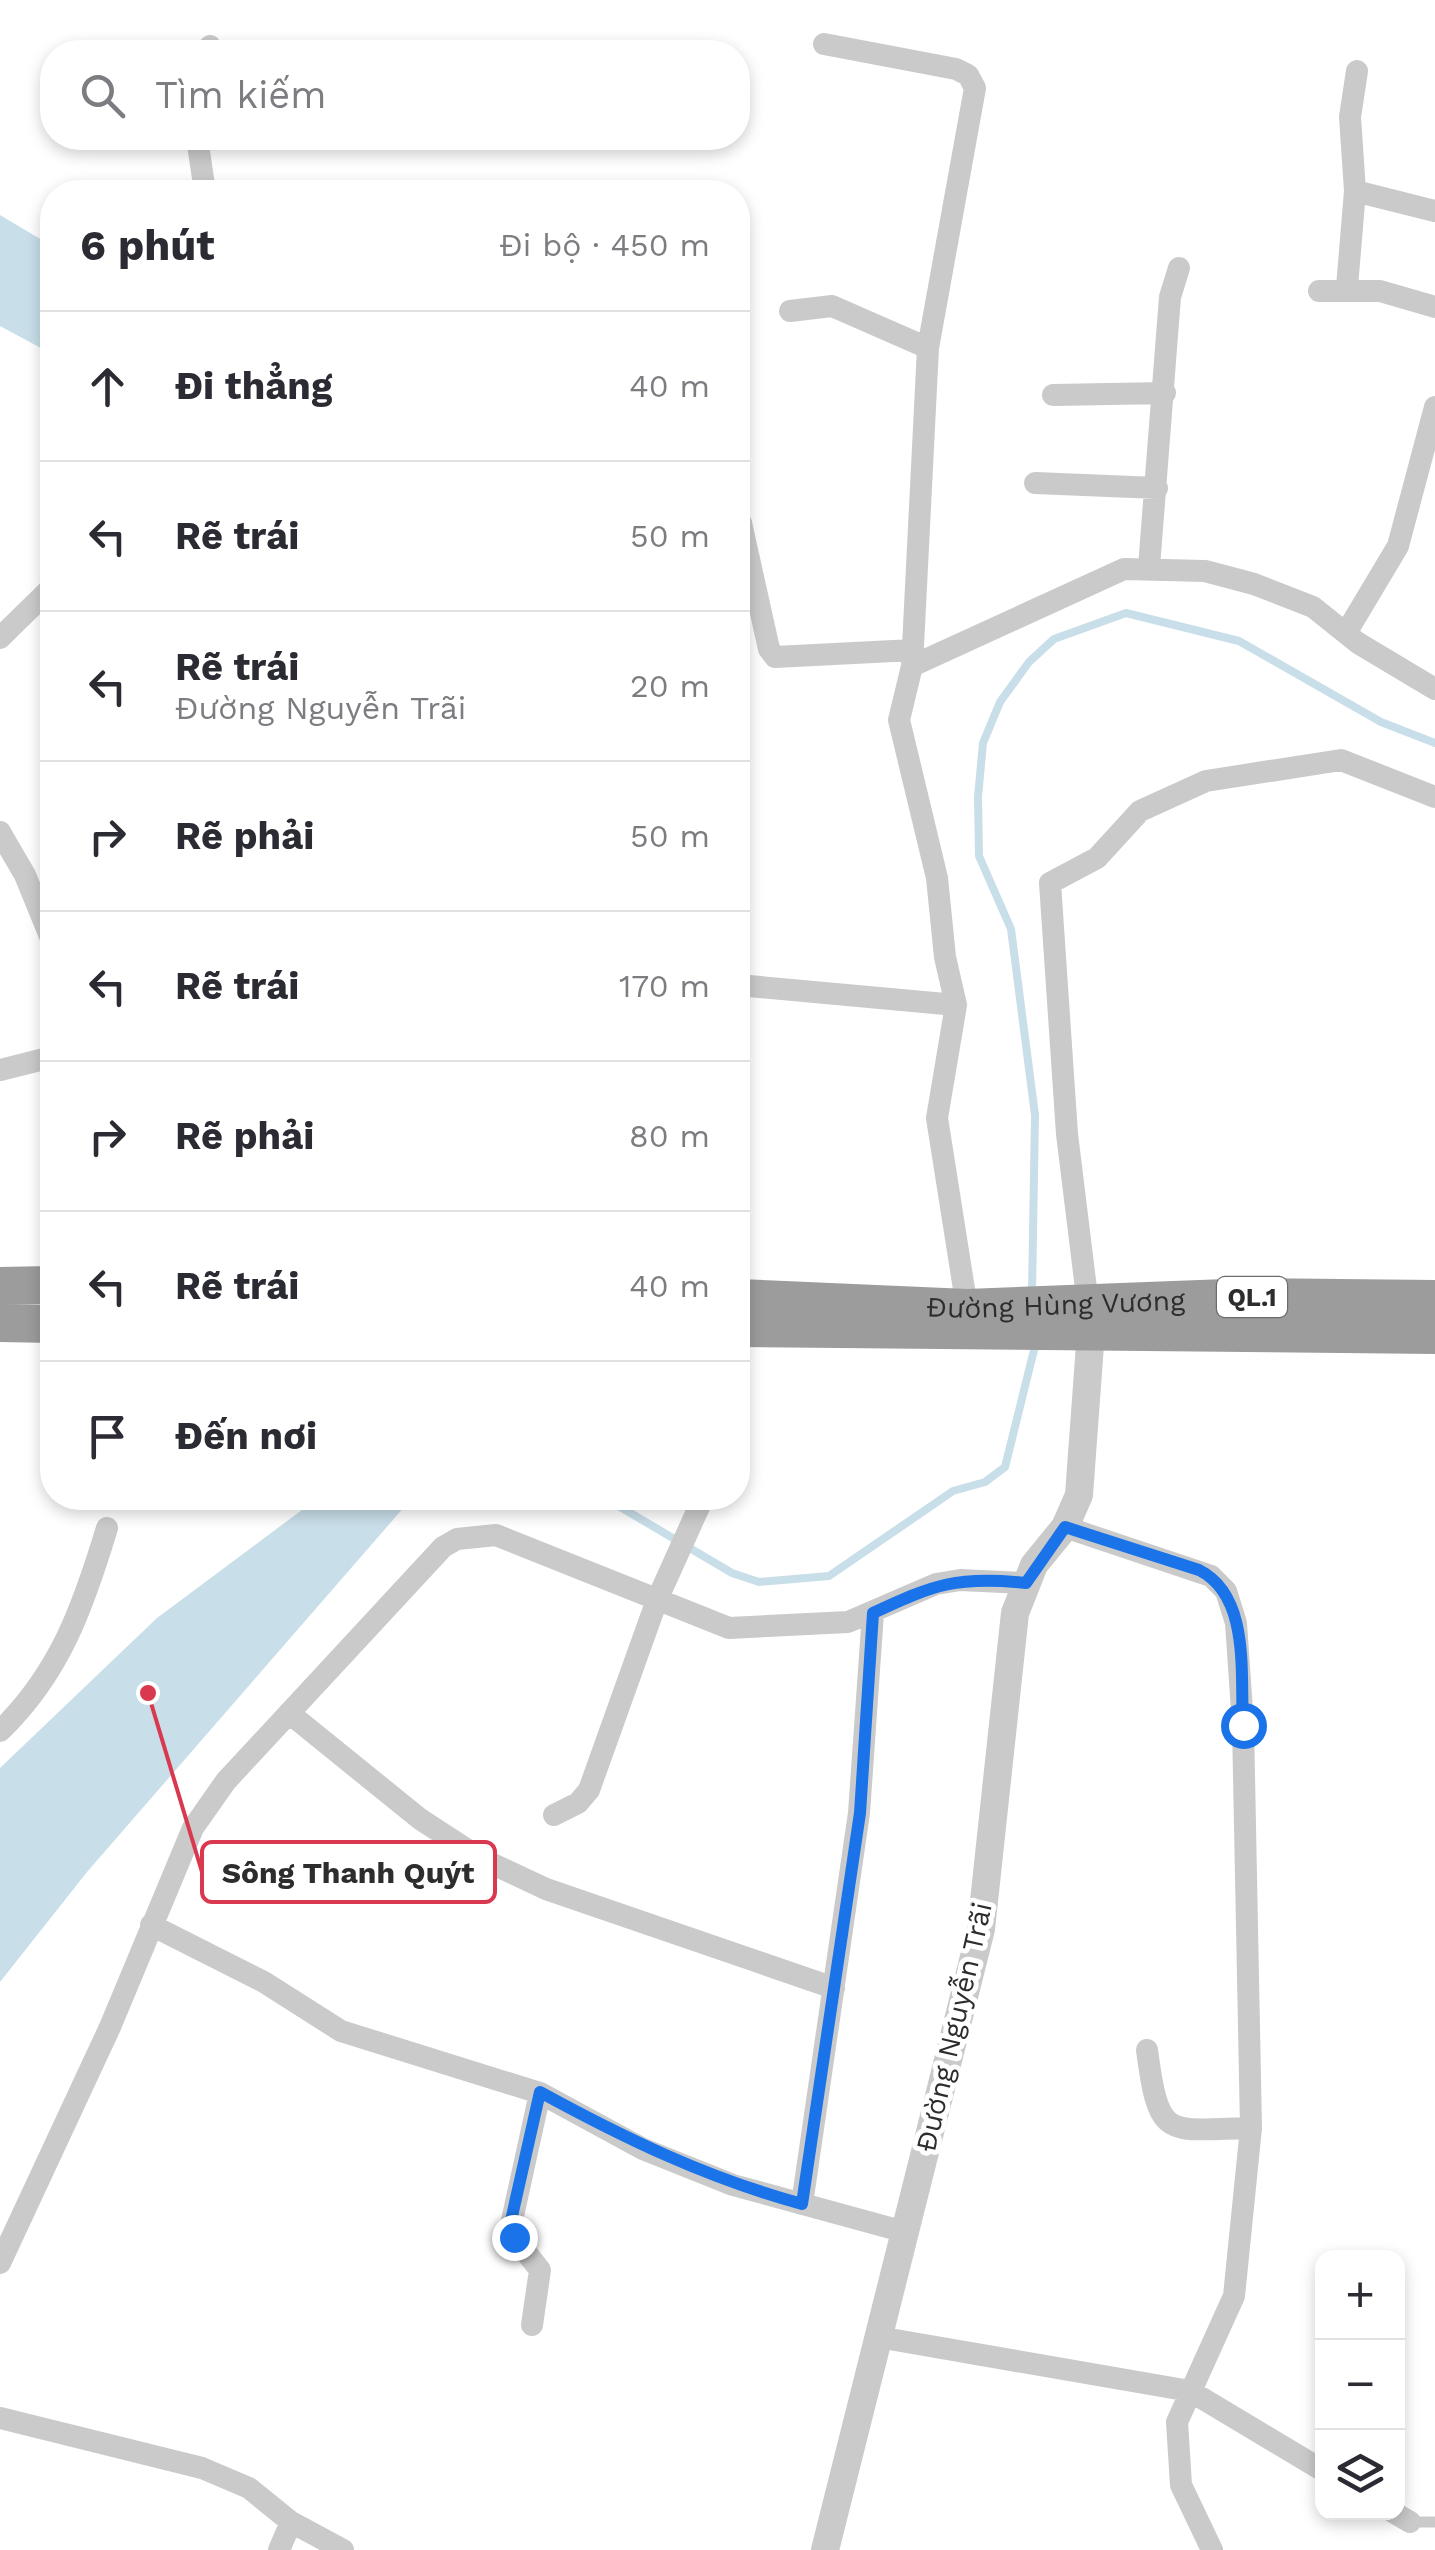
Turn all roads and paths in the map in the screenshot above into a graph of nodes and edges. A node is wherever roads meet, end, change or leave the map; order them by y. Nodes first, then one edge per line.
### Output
1 (824, 44) dead end
2 (1357, 71) dead end
3 (198, 150) edge
4 (203, 180) edge
5 (1355, 191) junction
6 (1435, 210) edge
7 (1179, 268) dead end
8 (1347, 288) junction
9 (1319, 290) dead end
10 (1435, 307) edge
11 (790, 311) dead end
12 (928, 348) junction
13 (1165, 393) junction
14 (1052, 396) dead end
15 (1435, 408) edge
16 (1035, 483) dead end
17 (1157, 488) junction
18 (750, 564) edge
19 (1149, 567) junction
20 (40, 599) edge
21 (1346, 634) junction
22 (0, 638) edge
23 (913, 658) junction
24 (1435, 689) edge
25 (1435, 796) edge
26 (0, 832) edge
27 (40, 912) edge
28 (750, 986) edge
29 (956, 1005) junction
30 (40, 1060) edge
31 (0, 1070) edge
32 (0, 1286) edge
33 (40, 1286) edge
34 (750, 1299) edge
35 (1435, 1299) edge
36 (1083, 1311) junction
37 (990, 1316) junction
38 (0, 1324) edge
39 (40, 1324) edge
40 (750, 1327) edge
41 (1435, 1335) edge
42 (698, 1510) edge
43 (1065, 1527) junction
44 (107, 1528) dead end
45 (1026, 1583) junction
46 (657, 1600) junction
47 (873, 1613) junction
48 (289, 1713) junction
49 (0, 1731) edge
50 (554, 1815) dead end
51 (151, 1925) junction
52 (834, 1988) junction
53 (1147, 2050) dead end
54 (540, 2092) junction
55 (1251, 2128) junction
56 (802, 2204) junction
57 (905, 2232) junction
58 (0, 2263) edge
59 (532, 2325) dead end
60 (878, 2337) junction
61 (1190, 2390) junction
62 (0, 2418) edge
63 (1315, 2466) edge
64 (1405, 2517) edge
65 (291, 2522) junction
66 (1435, 2522) edge
67 (279, 2550) edge
68 (343, 2550) edge
69 (824, 2550) edge
70 (1212, 2550) edge

1 - 12 street
2 - 5 street
3 - 4 street
5 - 6 street
5 - 8 street
7 - 13 street
8 - 9 street
8 - 10 street
11 - 12 street
12 - 23 street
13 - 14 street
13 - 17 street
15 - 21 street
16 - 17 street
17 - 19 street
18 - 23 street
19 - 21 street
19 - 23 street
20 - 22 street
21 - 24 street
23 - 29 street
25 - 36 street
26 - 27 street
28 - 29 street
29 - 37 street
30 - 31 street
32 - 33 highway
34 - 37 highway, Đường Hùng Vương / QL.1
35 - 36 highway, Đường Hùng Vương / QL.1
36 - 37 highway, Đường Hùng Vương / QL.1
36 - 41 highway, Đường Hùng Vương / QL.1
36 - 43 street, Đường Nguyễn Trãi
37 - 40 highway, Đường Hùng Vương / QL.1
38 - 39 highway
42 - 46 street
43 - 45 street, Đường Nguyễn Trãi
43 - 55 street
44 - 49 street
45 - 47 street
45 - 57 street, Đường Nguyễn Trãi
46 - 47 street
46 - 48 street
46 - 50 street
47 - 52 street
48 - 51 street
48 - 52 street
51 - 54 street
51 - 58 street
52 - 56 street
53 - 55 street
54 - 56 street
54 - 59 street
55 - 61 street
56 - 57 street
57 - 60 street, Đường Nguyễn Trãi
60 - 61 street
60 - 69 street, Đường Nguyễn Trãi
61 - 63 street
61 - 70 street
62 - 65 street
64 - 66 lane
65 - 67 street
65 - 68 street

